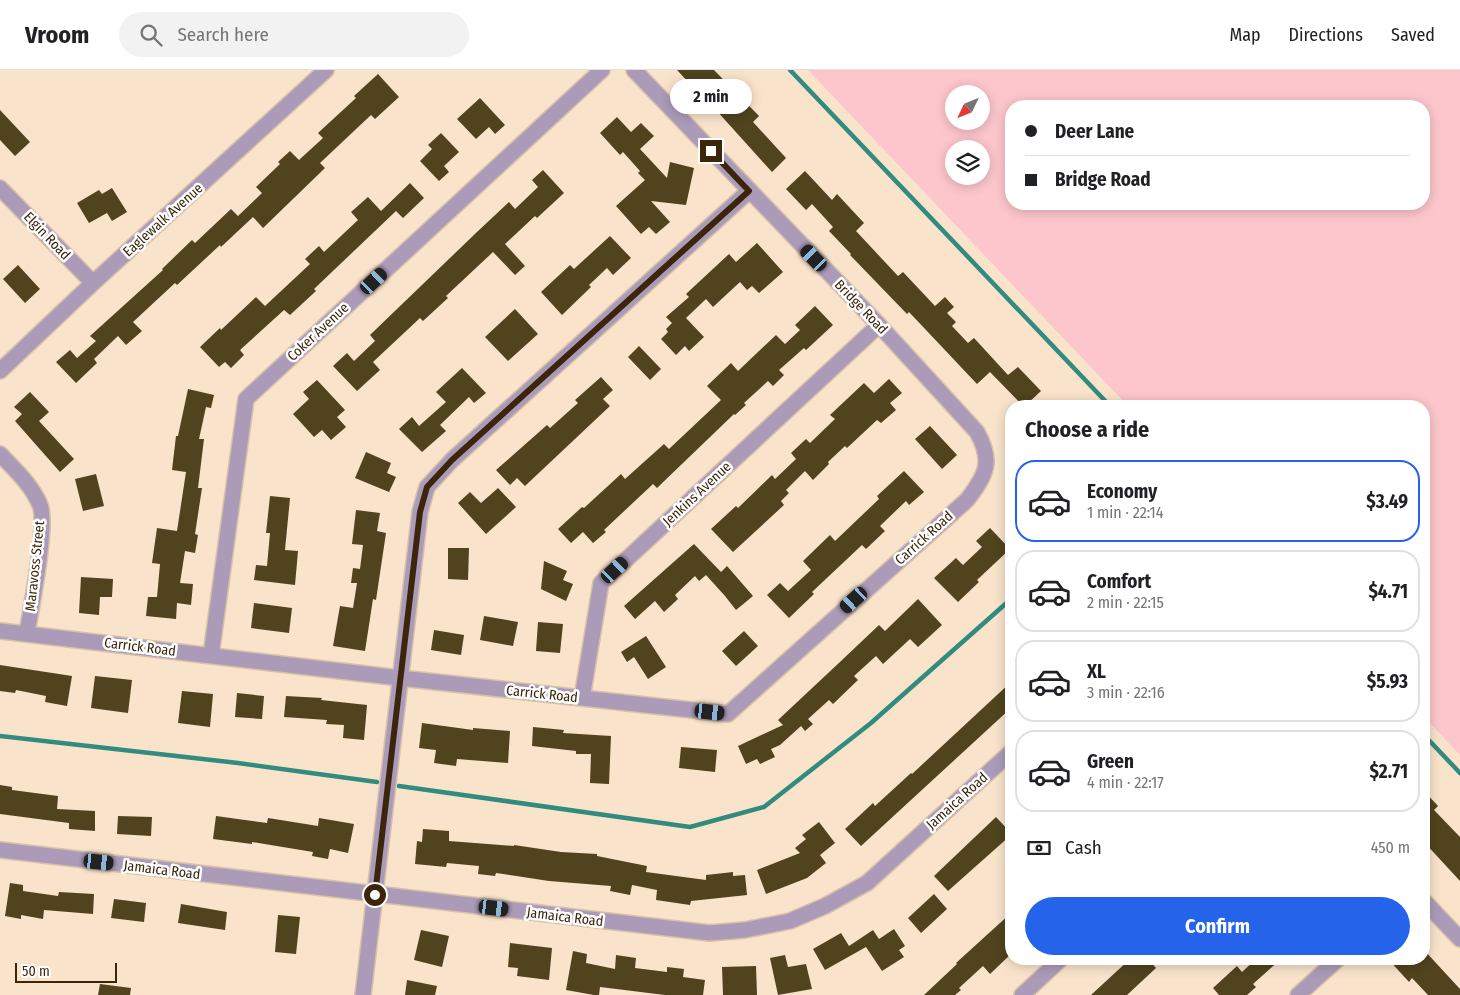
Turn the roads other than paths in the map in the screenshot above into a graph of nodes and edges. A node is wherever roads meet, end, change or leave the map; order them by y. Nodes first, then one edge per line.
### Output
1 (326, 70) edge
2 (602, 70) edge
3 (634, 70) edge
4 (0, 188) edge
5 (749, 191) junction
6 (93, 283) junction
7 (879, 325) junction
8 (0, 371) edge
9 (0, 454) edge
10 (986, 468) joint
11 (0, 631) edge
12 (27, 633) junction
13 (211, 655) junction
14 (400, 678) junction
15 (582, 698) junction
16 (1005, 757) edge
17 (0, 850) edge
18 (375, 895) junction
19 (1430, 907) edge
20 (1460, 939) edge
21 (1054, 965) edge
22 (1331, 965) edge
23 (363, 995) edge
24 (1022, 995) edge
25 (1298, 995) edge

1 - 6 street, Eaglewalk Avenue
2 - 13 street, Coker Avenue
3 - 5 street, Bridge Road
4 - 6 street, Elgin Road
5 - 7 street, Bridge Road
5 - 14 street
6 - 8 street, Eaglewalk Avenue
7 - 10 street, Bridge Road
7 - 15 street, Jenkins Avenue
9 - 12 street, Maravoss Street
10 - 15 street, Carrick Road
11 - 12 street, Carrick Road
12 - 13 street, Carrick Road
13 - 14 street, Carrick Road
14 - 15 street, Carrick Road
14 - 18 street
16 - 18 street, Jamaica Road
17 - 18 street, Jamaica Road
18 - 23 street
19 - 20 street
21 - 24 street
22 - 25 street

